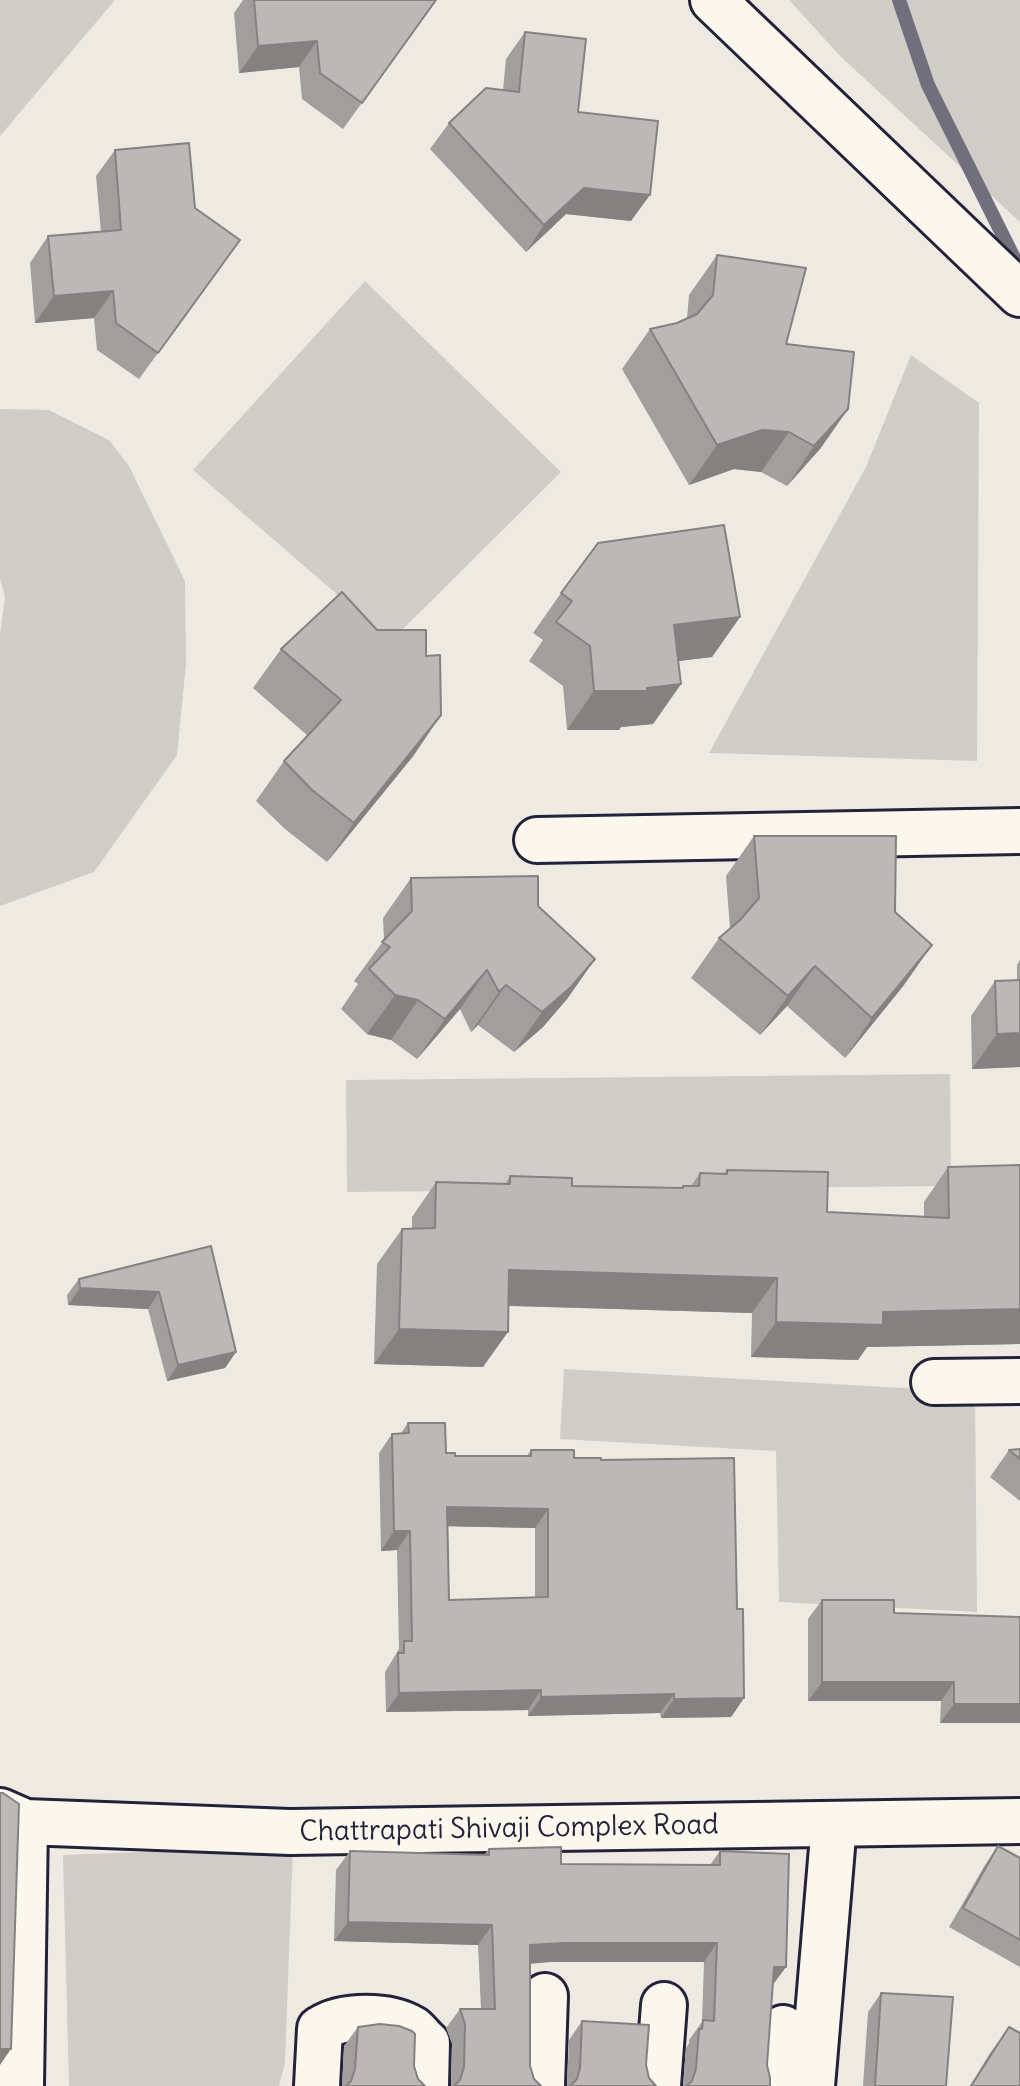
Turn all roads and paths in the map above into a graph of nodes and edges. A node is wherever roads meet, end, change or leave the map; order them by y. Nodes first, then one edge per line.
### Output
1 (713, 0) edge
2 (1020, 294) edge
3 (1020, 831) edge
4 (537, 840) dead end
5 (1020, 1381) edge
6 (934, 1382) dead end
7 (12, 1816) edge
8 (1020, 1821) edge
9 (834, 1824) junction
10 (545, 1996) dead end
11 (664, 2005) dead end
12 (783, 2028) dead end
13 (21, 2086) edge
14 (317, 2086) edge
15 (426, 2086) edge
16 (542, 2086) edge
17 (658, 2086) edge
18 (779, 2086) edge
19 (812, 2086) edge

1 - 2 street
3 - 4 street
5 - 6 street
7 - 9 street, Chattrapati Shivaji Complex Road
7 - 13 street
8 - 9 street, Chattrapati Shivaji Complex Road
9 - 19 street
10 - 16 street
11 - 17 street
12 - 18 street
14 - 15 street

